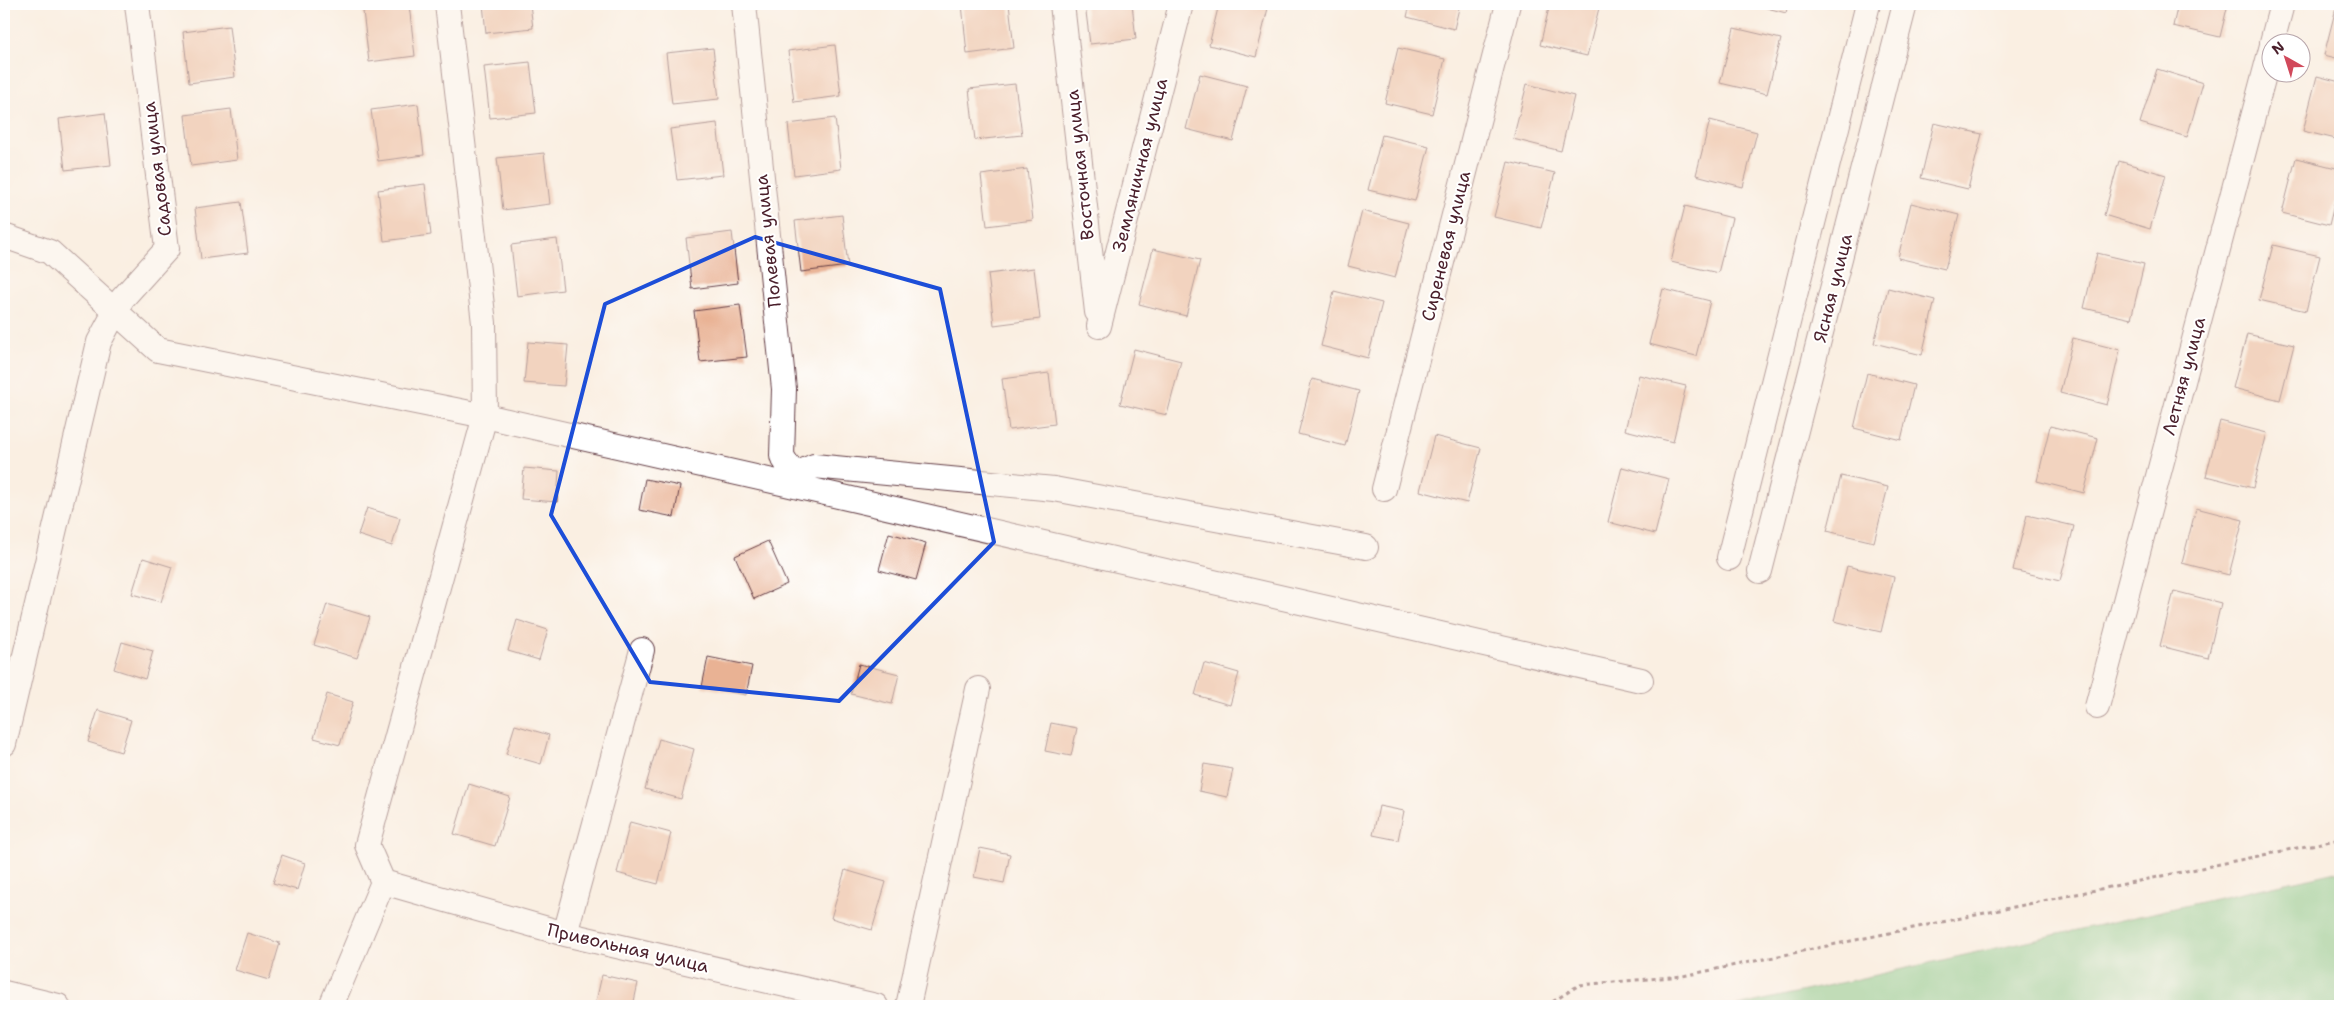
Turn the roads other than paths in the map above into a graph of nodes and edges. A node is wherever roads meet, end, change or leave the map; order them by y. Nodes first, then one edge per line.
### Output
1 (137, 4) edge
2 (447, 4) edge
3 (744, 4) edge
4 (1062, 4) edge
5 (1181, 4) edge
6 (1508, 4) edge
7 (1868, 4) edge
8 (1905, 4) edge
9 (2282, 4) edge
10 (2275, 32) edge
11 (2262, 82) edge
12 (4, 236) edge
13 (115, 313) junction
14 (1099, 326) joint
15 (485, 416) junction
16 (790, 480) junction
17 (1384, 489) dead end
18 (1366, 547) dead end
19 (1729, 558) dead end
20 (1760, 571) dead end
21 (642, 650) dead end
22 (1641, 680) dead end
23 (978, 689) dead end
24 (2097, 707) dead end
25 (4, 744) edge
26 (383, 882) junction
27 (565, 934) junction
28 (4, 992) edge
29 (58, 1006) edge
30 (331, 1006) edge
31 (876, 1006) edge
32 (908, 1006) edge

1 - 13 street, Садовая улица
2 - 15 street
3 - 16 street, Полевая улица
4 - 14 street, Восточная улица
5 - 14 street, Земляничная улица
6 - 17 street, Сиреневая улица
7 - 19 street, Ясная улица
8 - 20 street, Ясная улица
9 - 10 street, Летняя улица
11 - 24 street, Летняя улица
12 - 13 street
13 - 15 street
13 - 25 street, Садовая улица
15 - 16 street
15 - 26 street
16 - 18 street
16 - 22 street
21 - 27 street
23 - 32 street
26 - 27 street, Привольная улица
26 - 30 street
27 - 31 street, Привольная улица
28 - 29 street

